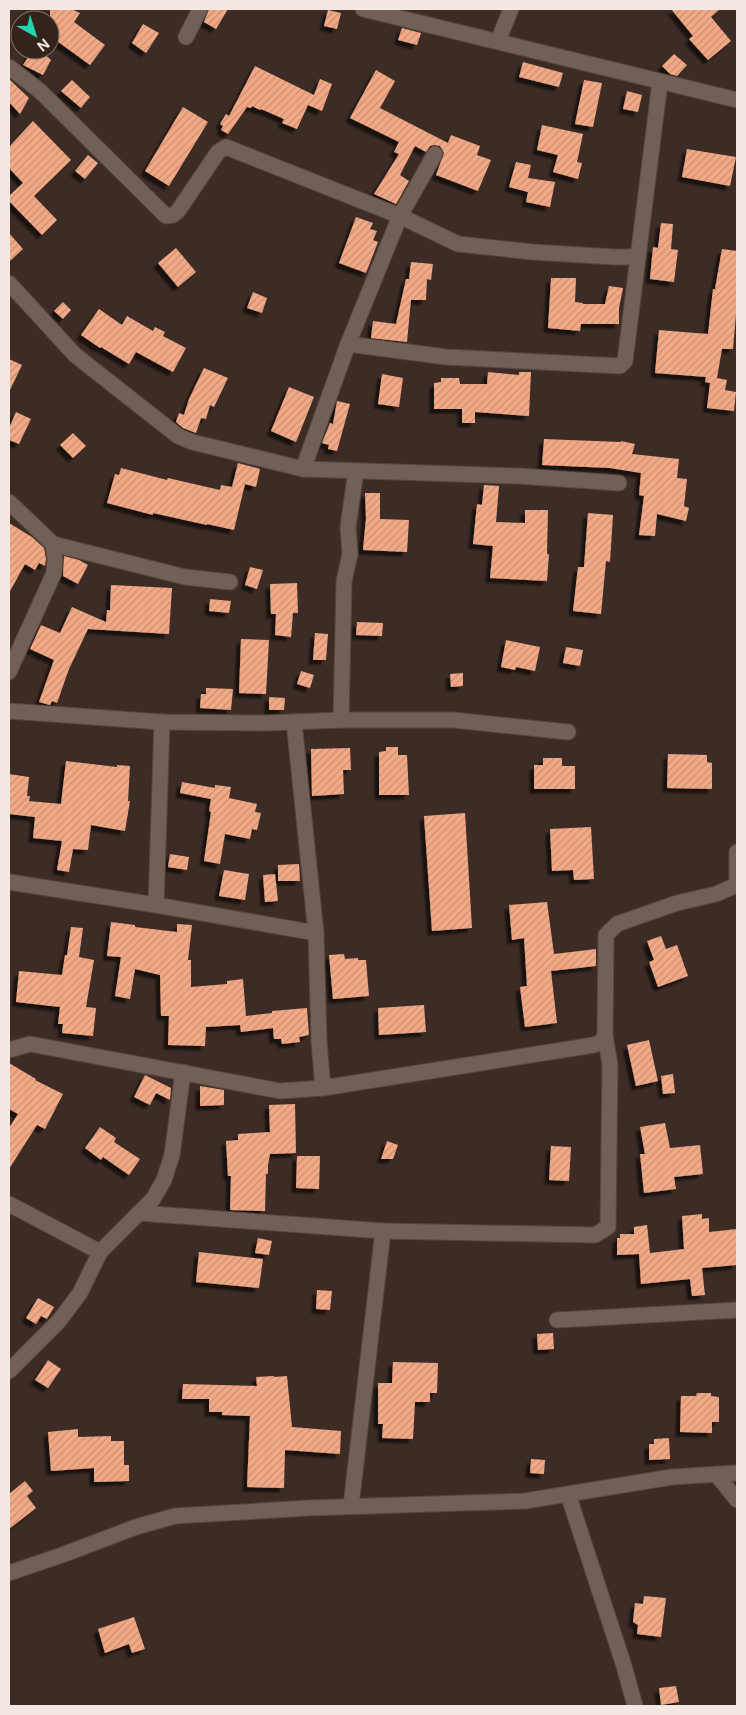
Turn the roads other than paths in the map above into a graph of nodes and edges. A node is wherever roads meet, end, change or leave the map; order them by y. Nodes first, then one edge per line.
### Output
1 (200, 9) edge
2 (363, 9) edge
3 (511, 9) edge
4 (186, 37) dead end
5 (498, 41) junction
6 (9, 67) edge
7 (660, 82) junction
8 (737, 100) edge
9 (435, 154) dead end
10 (400, 216) junction
11 (638, 257) junction
12 (9, 283) edge
13 (348, 344) junction
14 (303, 469) junction
15 (356, 471) junction
16 (619, 483) dead end
17 (9, 502) edge
18 (53, 544) junction
19 (230, 582) dead end
20 (9, 672) edge
21 (9, 711) edge
22 (341, 720) junction
23 (162, 722) junction
24 (294, 722) junction
25 (568, 732) dead end
26 (737, 852) edge
27 (9, 882) edge
28 (737, 885) edge
29 (156, 905) junction
30 (316, 933) junction
31 (605, 1036) junction
32 (9, 1050) edge
33 (184, 1072) junction
34 (322, 1088) junction
35 (9, 1204) edge
36 (139, 1213) junction
37 (383, 1231) junction
38 (100, 1252) junction
39 (737, 1310) edge
40 (557, 1320) dead end
41 (9, 1371) edge
42 (737, 1473) edge
43 (716, 1474) junction
44 (568, 1494) junction
45 (737, 1500) edge
46 (351, 1506) junction
47 (9, 1573) edge
48 (635, 1706) edge

1 - 4 street
2 - 5 street
3 - 5 street
5 - 7 street
6 - 10 street
7 - 8 street
7 - 11 street
9 - 10 street
10 - 11 street
10 - 13 street
11 - 13 street
12 - 14 street
13 - 14 street
14 - 15 street
15 - 16 street
15 - 22 street
17 - 18 street
18 - 19 street
18 - 20 street
21 - 23 street
22 - 24 street
22 - 25 street
23 - 24 street
23 - 29 street
24 - 30 street
26 - 28 street
27 - 29 street
28 - 31 street
29 - 30 street
30 - 34 street
31 - 34 street
31 - 37 street
32 - 33 street
33 - 34 street
33 - 36 street
35 - 38 street
36 - 37 street
36 - 38 street
37 - 46 street
38 - 41 street
39 - 40 street
42 - 43 street
43 - 44 street
43 - 45 street
44 - 46 street
44 - 48 street
46 - 47 street

